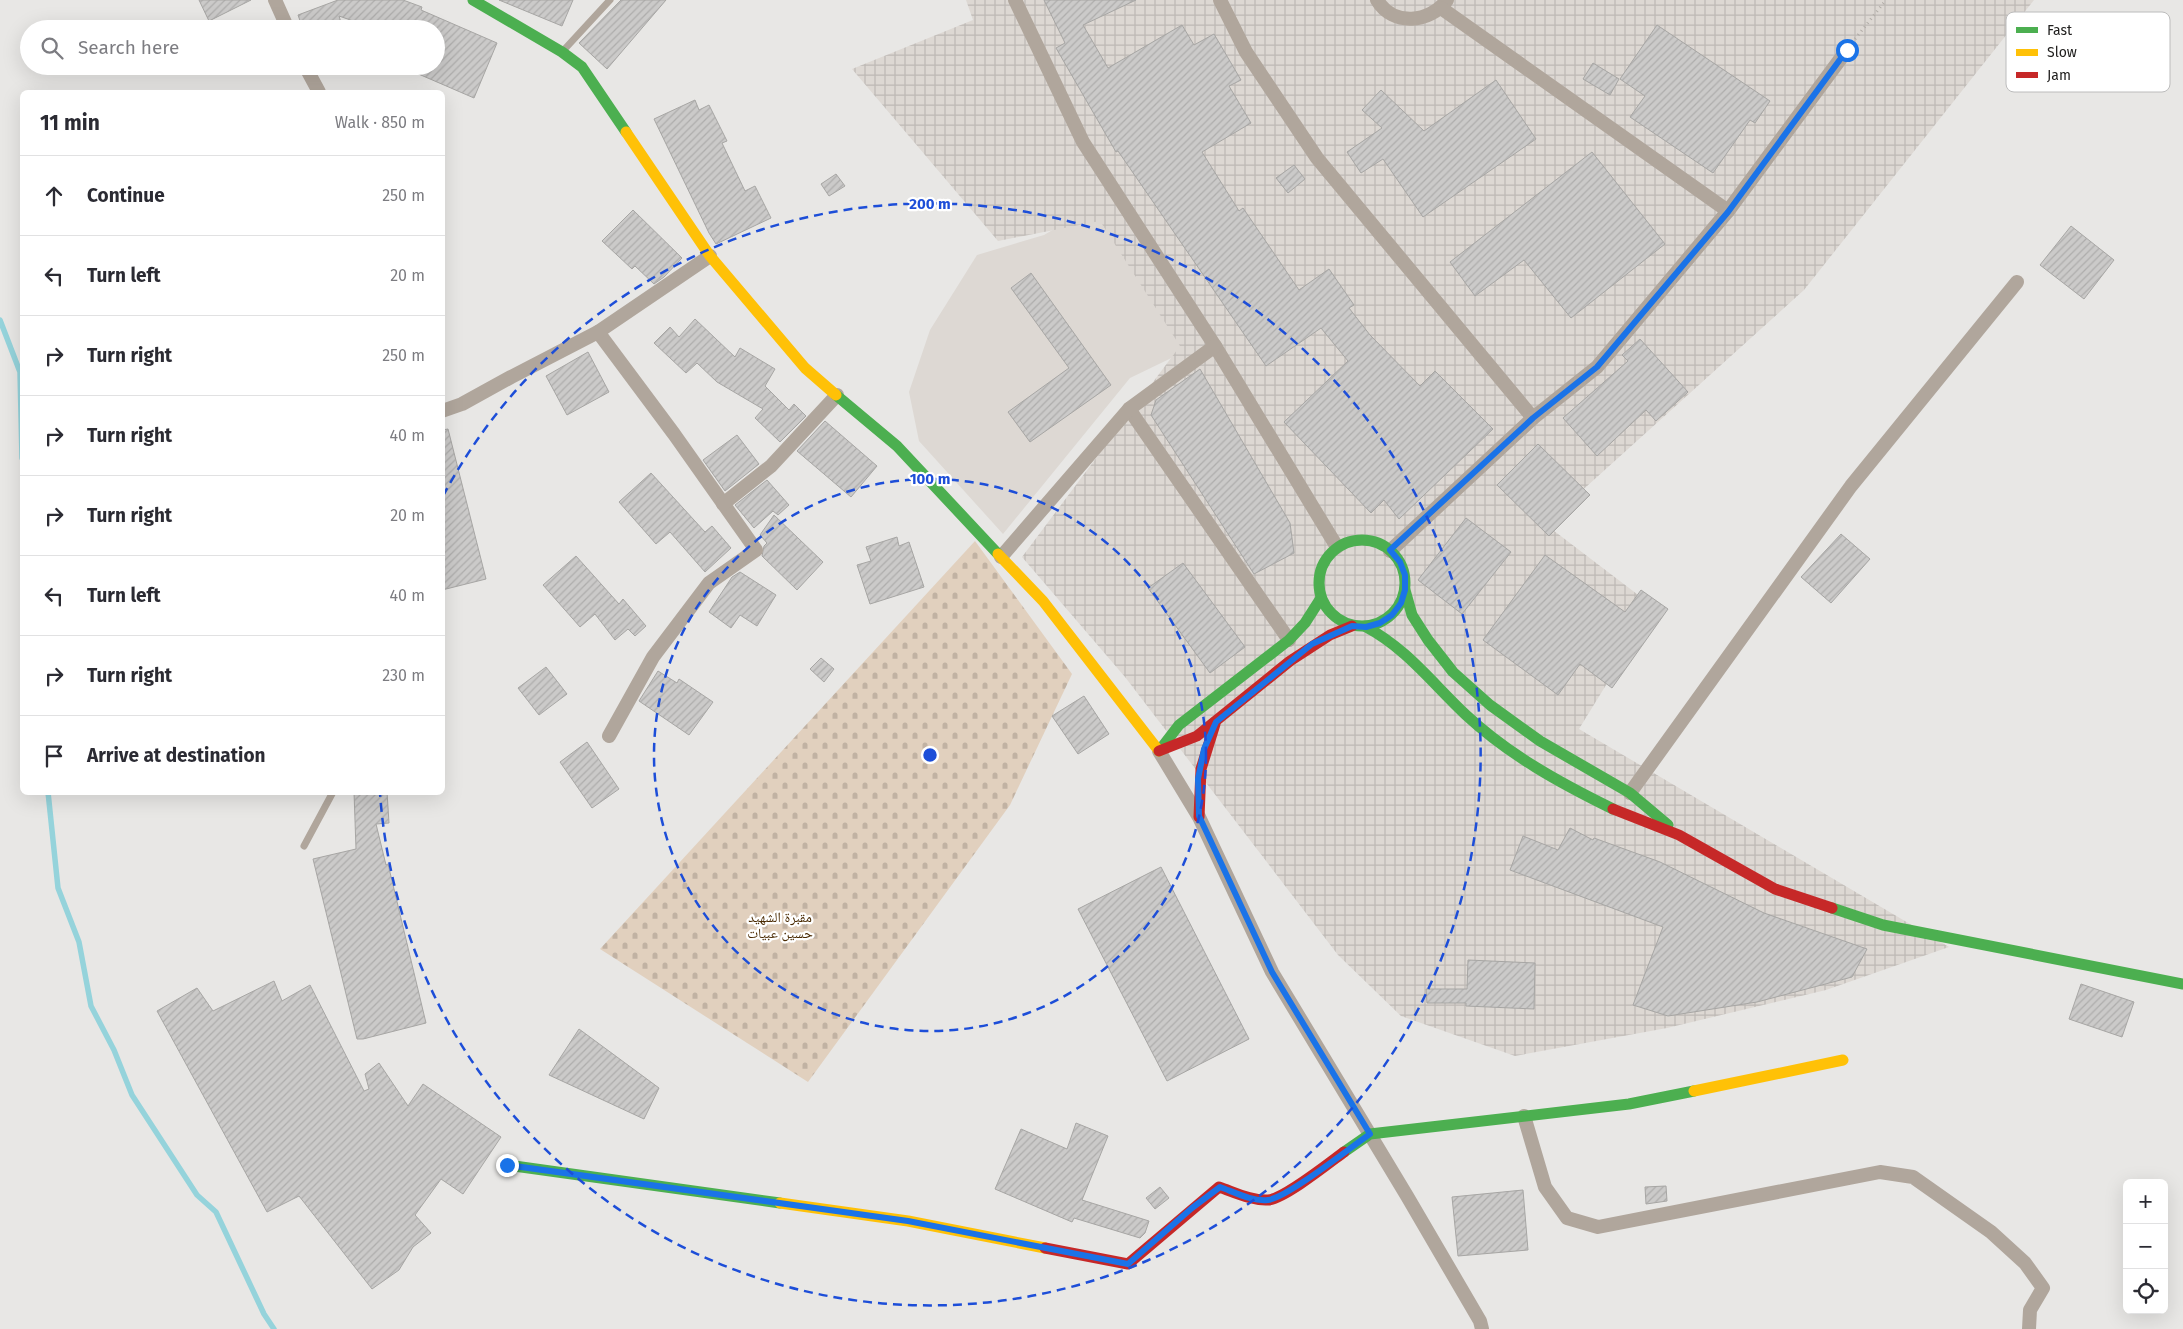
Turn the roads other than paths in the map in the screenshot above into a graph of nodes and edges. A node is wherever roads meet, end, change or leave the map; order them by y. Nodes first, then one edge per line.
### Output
1 (275, 0) edge
2 (474, 0) edge
3 (610, 0) edge
4 (1015, 0) edge
5 (1220, 0) edge
6 (1377, 0) edge
7 (1444, 4) edge
8 (284, 20) edge
9 (1847, 50) road end
10 (562, 52) junction
11 (310, 75) edge
12 (318, 90) edge
13 (1728, 212) junction
14 (710, 256) junction
15 (2018, 282) dead end
16 (598, 332) junction
17 (1215, 346) junction
18 (837, 395) junction
19 (1129, 409) junction
20 (445, 410) edge
21 (1533, 418) junction
22 (723, 504) junction
23 (1337, 548) junction
24 (1390, 550) junction
25 (1001, 557) junction
26 (1405, 590) junction
27 (1321, 598) junction
28 (1352, 626) junction
29 (1366, 627) junction
30 (1289, 640) junction
31 (1216, 722) junction
32 (609, 736) dead end
33 (1158, 751) junction
34 (1630, 793) junction
35 (331, 795) edge
36 (1199, 816) junction
37 (1679, 835) junction
38 (304, 846) dead end
39 (2183, 984) edge
40 (1843, 1060) dead end
41 (1524, 1116) junction
42 (1370, 1134) junction
43 (507, 1165) dead end
44 (1482, 1329) edge
45 (2029, 1329) edge

1 - 8 street
2 - 10 street
3 - 10 lane
4 - 17 street
5 - 21 street
6 - 7 street
7 - 13 street
9 - 13 street
10 - 14 street
11 - 12 street
13 - 21 street
14 - 16 street
14 - 18 street
15 - 34 street
16 - 20 street
16 - 22 street
17 - 19 street
17 - 23 street
18 - 22 street
18 - 25 street
19 - 25 street
19 - 30 street
21 - 24 street
22 - 32 street
23 - 24 street
23 - 27 street
24 - 26 street
25 - 33 street
26 - 29 street
26 - 34 street
27 - 28 street
27 - 30 street
28 - 29 street
28 - 31 street
29 - 37 street
30 - 33 street
31 - 33 street
31 - 36 street
33 - 36 street
34 - 37 street
35 - 38 lane
36 - 42 street
37 - 39 street
40 - 41 street
41 - 42 street
41 - 45 street
42 - 43 street
42 - 44 street

